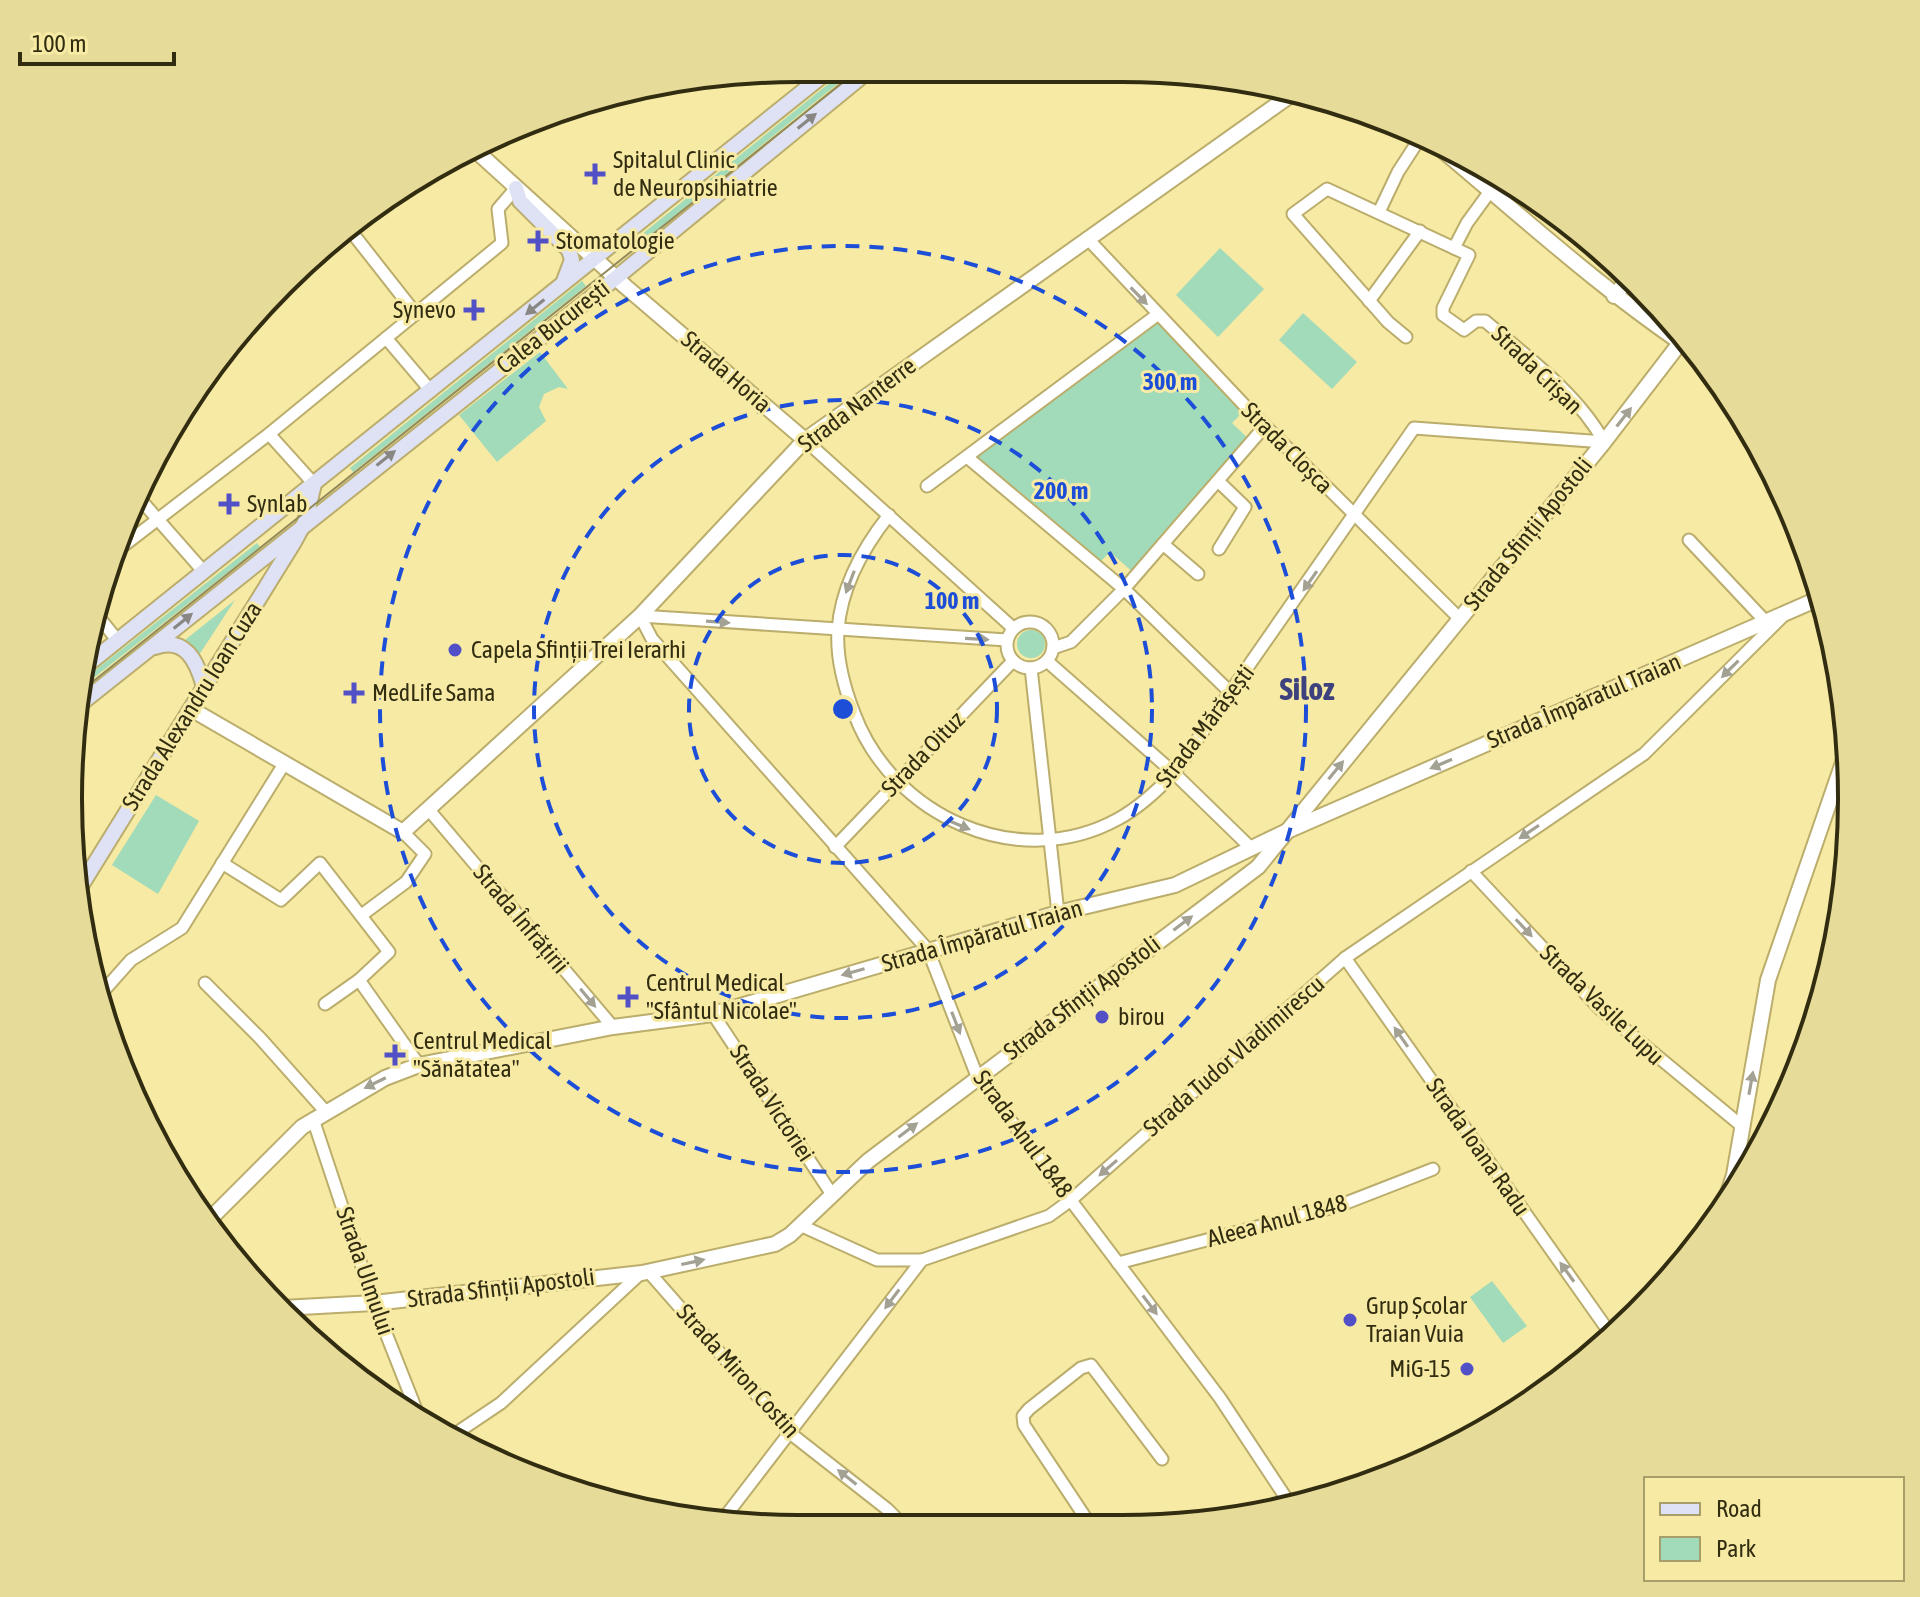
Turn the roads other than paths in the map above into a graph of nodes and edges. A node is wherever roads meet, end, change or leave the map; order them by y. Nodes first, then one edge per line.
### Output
1 (815, 82) edge
2 (855, 82) edge
3 (1283, 101) edge
4 (1415, 146) edge
5 (482, 156) edge
6 (1470, 173) edge
7 (516, 188) junction
8 (1491, 190) junction
9 (1379, 212) junction
10 (1420, 231) junction
11 (355, 236) edge
12 (1087, 238) junction
13 (1454, 248) junction
14 (596, 258) junction
15 (617, 277) junction
16 (561, 285) junction
17 (1622, 286) edge
18 (1614, 296) junction
19 (1369, 301) junction
20 (416, 314) junction
21 (1157, 315) junction
22 (1666, 333) edge
23 (1406, 337) dead end
24 (386, 338) junction
25 (1677, 347) edge
26 (431, 391) junction
27 (1265, 426) junction
28 (269, 434) junction
29 (805, 440) junction
30 (1604, 442) junction
31 (967, 457) junction
32 (1218, 481) junction
33 (314, 484) junction
34 (927, 486) dead end
35 (145, 506) edge
36 (889, 515) junction
37 (1354, 516) junction
38 (157, 520) junction
39 (305, 522) junction
40 (257, 529) junction
41 (131, 540) edge
42 (1689, 540) dead end
43 (1163, 544) junction
44 (273, 548) junction
45 (1219, 549) dead end
46 (204, 572) junction
47 (1198, 574) dead end
48 (241, 575) junction
49 (1124, 589) junction
50 (263, 592) junction
51 (1811, 602) edge
52 (1785, 614) junction
53 (640, 616) junction
54 (1459, 618) junction
55 (1766, 622) junction
56 (104, 623) edge
57 (1013, 628) junction
58 (838, 630) junction
59 (1007, 640) junction
60 (118, 641) junction
61 (151, 648) junction
62 (1053, 648) junction
63 (96, 658) edge
64 (1013, 661) junction
65 (1047, 661) junction
66 (1031, 668) junction
67 (204, 687) junction
68 (1231, 693) junction
69 (89, 697) edge
70 (191, 709) junction
71 (284, 764) junction
72 (1174, 773) junction
73 (1837, 779) edge
74 (895, 781) junction
75 (429, 810) junction
76 (1287, 831) junction
77 (403, 832) junction
78 (1050, 837) junction
79 (835, 847) junction
80 (1251, 848) junction
81 (222, 863) junction
82 (1471, 871) junction
83 (87, 877) edge
84 (1058, 913) junction
85 (363, 914) junction
86 (928, 950) junction
87 (1345, 958) junction
88 (359, 980) junction
89 (205, 983) dead end
90 (107, 987) edge
91 (325, 1004) dead end
92 (713, 1014) junction
93 (613, 1027) junction
94 (419, 1065) junction
95 (977, 1076) junction
96 (319, 1115) junction
97 (1743, 1127) junction
98 (1735, 1168) edge
99 (1433, 1169) dead end
100 (831, 1193) junction
101 (1071, 1200) junction
102 (215, 1214) edge
103 (802, 1226) junction
104 (922, 1260) junction
105 (1118, 1263) junction
106 (645, 1272) junction
107 (374, 1303) junction
108 (294, 1307) edge
109 (1605, 1326) edge
110 (413, 1402) edge
111 (461, 1430) edge
112 (790, 1433) junction
113 (1162, 1459) dead end
114 (1285, 1496) edge
115 (729, 1511) edge
116 (893, 1515) edge
117 (1084, 1515) edge

1 - 14 main road, Calea București
15 -> 2 main road, Calea București
3 - 12 street, Strada Nanterre
4 - 9 street
5 - 7 street, Strada Horia
6 - 8 street
7 - 14 street, Strada Horia
7 - 16 main road
7 - 20 street
8 - 13 street
8 - 18 street
9 - 10 street
9 - 19 street
10 - 13 street
10 - 19 street
11 - 20 street
12 -> 21 street, Strada Cloșca
12 - 29 street, Strada Nanterre
13 - 30 street, Strada Crișan
14 - 15 street, Strada Horia
14 - 16 main road, Calea București
15 - 29 street, Strada Horia
39 -> 15 main road, Calea București
16 -> 26 main road, Calea București
17 - 18 street
18 - 22 street
19 - 23 street
20 - 24 street
21 - 27 street, Strada Cloșca
21 - 31 street
24 - 26 street
24 - 28 street
30 -> 25 street, Strada Sfinții Apostoli
26 - 33 main road, Calea București
27 - 32 street
27 - 37 street, Strada Cloșca
28 - 33 street
28 - 38 street
29 - 36 street, Strada Horia
29 - 53 street, Strada Nanterre
30 - 37 street, Strada Mărășești
30 - 54 street, Strada Sfinții Apostoli
31 - 34 street
31 - 49 street
32 - 43 street
32 - 45 street
33 - 39 main road
33 - 40 main road, Calea București
35 - 38 street
36 - 57 street, Strada Horia
36 -> 58 street, Strada Mărășești
37 - 54 street, Strada Cloșca
37 -> 68 street, Strada Mărășești
38 - 41 street
38 - 46 street
39 - 44 main road, Calea București
39 - 50 main road, Strada Alexandru Ioan Cuza
40 - 44 main road
40 - 46 main road, Calea București
42 - 55 street
43 - 47 street
43 - 49 street
44 - 48 main road, Calea București
46 - 60 main road, Calea București
48 - 50 main road
61 -> 48 main road, Calea București
49 - 62 street
49 - 68 street
50 - 67 main road, Strada Alexandru Ioan Cuza
51 - 52 street, Strada Împăratul Traian
52 - 55 street, Strada Împăratul Traian
52 -> 82 street, Strada Tudor Vladimirescu
53 -> 58 street
53 - 75 street, Strada Nanterre
53 - 79 street, Strada Anul 1848
76 -> 54 street, Strada Sfinții Apostoli
55 -> 76 street, Strada Împăratul Traian
56 - 60 street
57 - 59 street
57 - 62 street
58 -> 59 street
58 - 74 street, Strada Mărășești
59 - 64 street
60 - 63 main road, Calea București
61 - 67 main road
61 - 69 main road, Calea București
62 - 65 street
64 - 66 street
64 - 74 street, Strada Oituz
65 - 66 street
65 - 72 street
66 - 78 street
67 - 70 main road, Strada Alexandru Ioan Cuza
68 - 72 street, Strada Mărășești
70 - 71 street
70 - 83 main road, Strada Alexandru Ioan Cuza
71 - 77 street
71 - 81 street
72 - 78 street, Strada Mărășești
72 - 80 street
97 -> 73 street
74 -> 78 street, Strada Mărășești
74 - 79 street, Strada Oituz
75 - 77 street, Strada Nanterre
75 -> 93 street, Strada Înfrățirii
76 - 80 street, Strada Împăratul Traian
95 -> 76 street, Strada Sfinții Apostoli
77 - 85 street
78 - 84 street
79 - 86 street, Strada Anul 1848
80 - 84 street, Strada Împăratul Traian
81 - 85 street
81 - 90 street
82 - 87 street, Strada Tudor Vladimirescu
82 -> 97 street, Strada Vasile Lupu
84 - 86 street, Strada Împăratul Traian
85 - 88 street
86 -> 92 street, Strada Împăratul Traian
86 -> 95 street, Strada Anul 1848
87 -> 101 street, Strada Tudor Vladimirescu
109 -> 87 street, Strada Ioana Radu
88 - 91 street
88 - 94 street
89 - 96 street
92 - 93 street, Strada Împăratul Traian
92 - 100 street, Strada Victoriei
93 - 94 street, Strada Împăratul Traian
94 -> 96 street, Strada Împăratul Traian
100 -> 95 street, Strada Sfinții Apostoli
95 - 101 street, Strada Anul 1848
96 - 102 street, Strada Împăratul Traian
96 - 107 street, Strada Ulmului
97 - 98 street
99 - 105 street, Aleea Anul 1848
100 - 103 street, Strada Sfinții Apostoli
101 - 104 street, Strada Tudor Vladimirescu
101 - 105 street, Strada Anul 1848
103 - 104 street
106 -> 103 street, Strada Sfinții Apostoli
104 -> 112 street
105 -> 114 street, Strada Anul 1848
106 - 107 street, Strada Sfinții Apostoli
106 - 111 street
106 - 112 street, Strada Miron Costin
107 - 108 street, Strada Sfinții Apostoli
107 - 110 street, Strada Ulmului
112 - 115 street
116 -> 112 street, Strada Miron Costin
113 - 117 street

